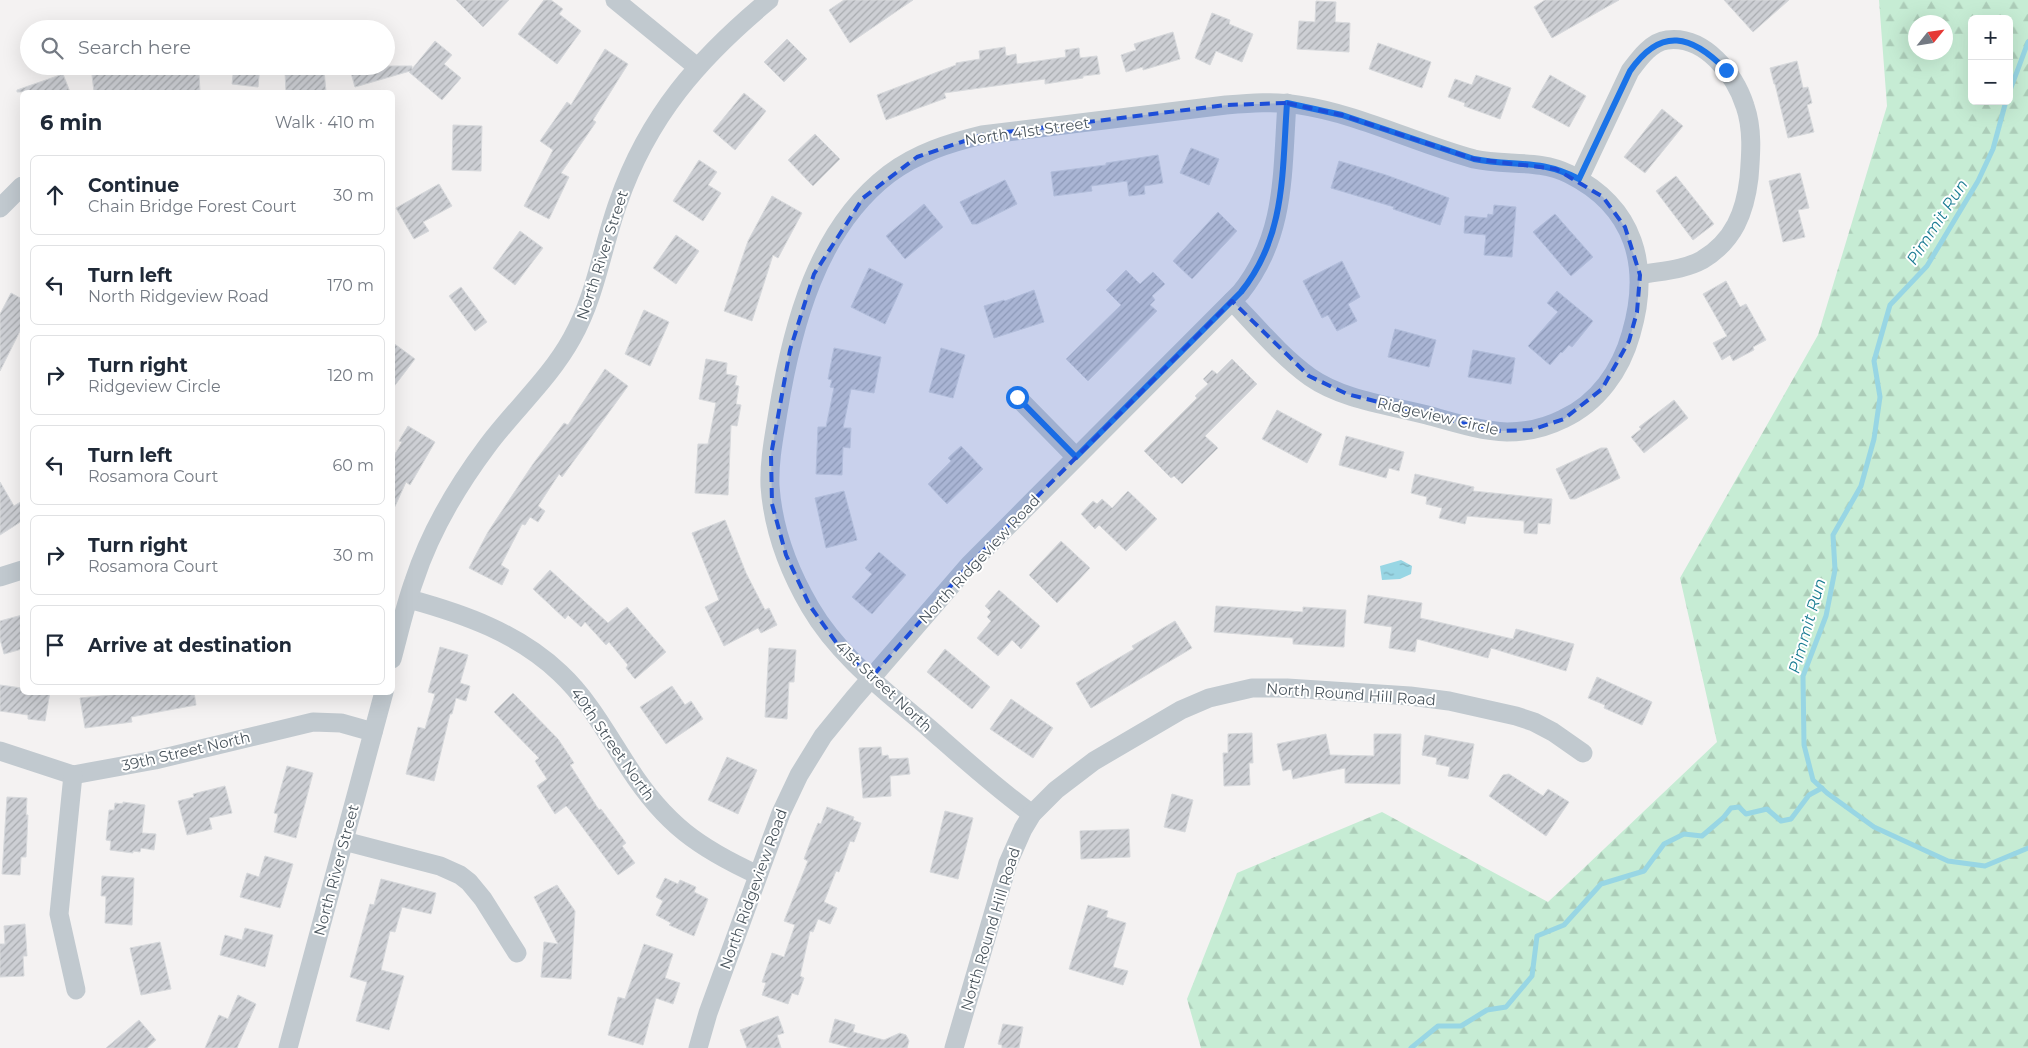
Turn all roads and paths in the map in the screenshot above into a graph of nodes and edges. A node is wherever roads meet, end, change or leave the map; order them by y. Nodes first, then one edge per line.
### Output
1 (615, 0) edge
2 (769, 0) edge
3 (697, 67) junction
4 (1287, 103) junction
5 (1579, 179) junction
6 (20, 188) edge
7 (0, 208) edge
8 (1640, 275) junction
9 (1232, 301) junction
10 (1017, 397) dead end
11 (774, 438) joint
12 (1076, 457) junction
13 (20, 571) edge
14 (0, 577) edge
15 (409, 599) junction
16 (395, 648) edge
17 (872, 678) junction
18 (383, 695) edge
19 (373, 732) junction
20 (0, 751) edge
21 (1583, 753) dead end
22 (73, 775) junction
23 (1032, 814) junction
24 (344, 841) junction
25 (758, 875) junction
26 (517, 953) dead end
27 (76, 990) dead end
28 (288, 1048) edge
29 (698, 1048) edge
30 (954, 1048) edge

1 - 3 street
2 - 3 street, North River Street
3 - 15 street, North River Street
4 - 5 street, Ridgeview Circle
4 - 9 street, North Ridgeview Road
4 - 11 street, North 41st Street
5 - 8 street, Ridgeview Circle
5 - 8 street
6 - 7 street
8 - 9 street, Ridgeview Circle
9 - 12 street, North Ridgeview Road
10 - 12 street
11 - 17 street, 41st Street North
12 - 17 street, North Ridgeview Road
13 - 14 street
15 - 16 street, North River Street
15 - 25 street, 40th Street North
17 - 23 street, 41st Street North
17 - 25 street, North Ridgeview Road
18 - 19 street, North River Street
19 - 22 street, 39th Street North
19 - 24 street, North River Street
20 - 22 street, 39th Street North
21 - 23 street, North Round Hill Road
22 - 27 street
23 - 30 street, North Round Hill Road
24 - 26 street
24 - 28 street, North River Street
25 - 29 street, North Ridgeview Road

